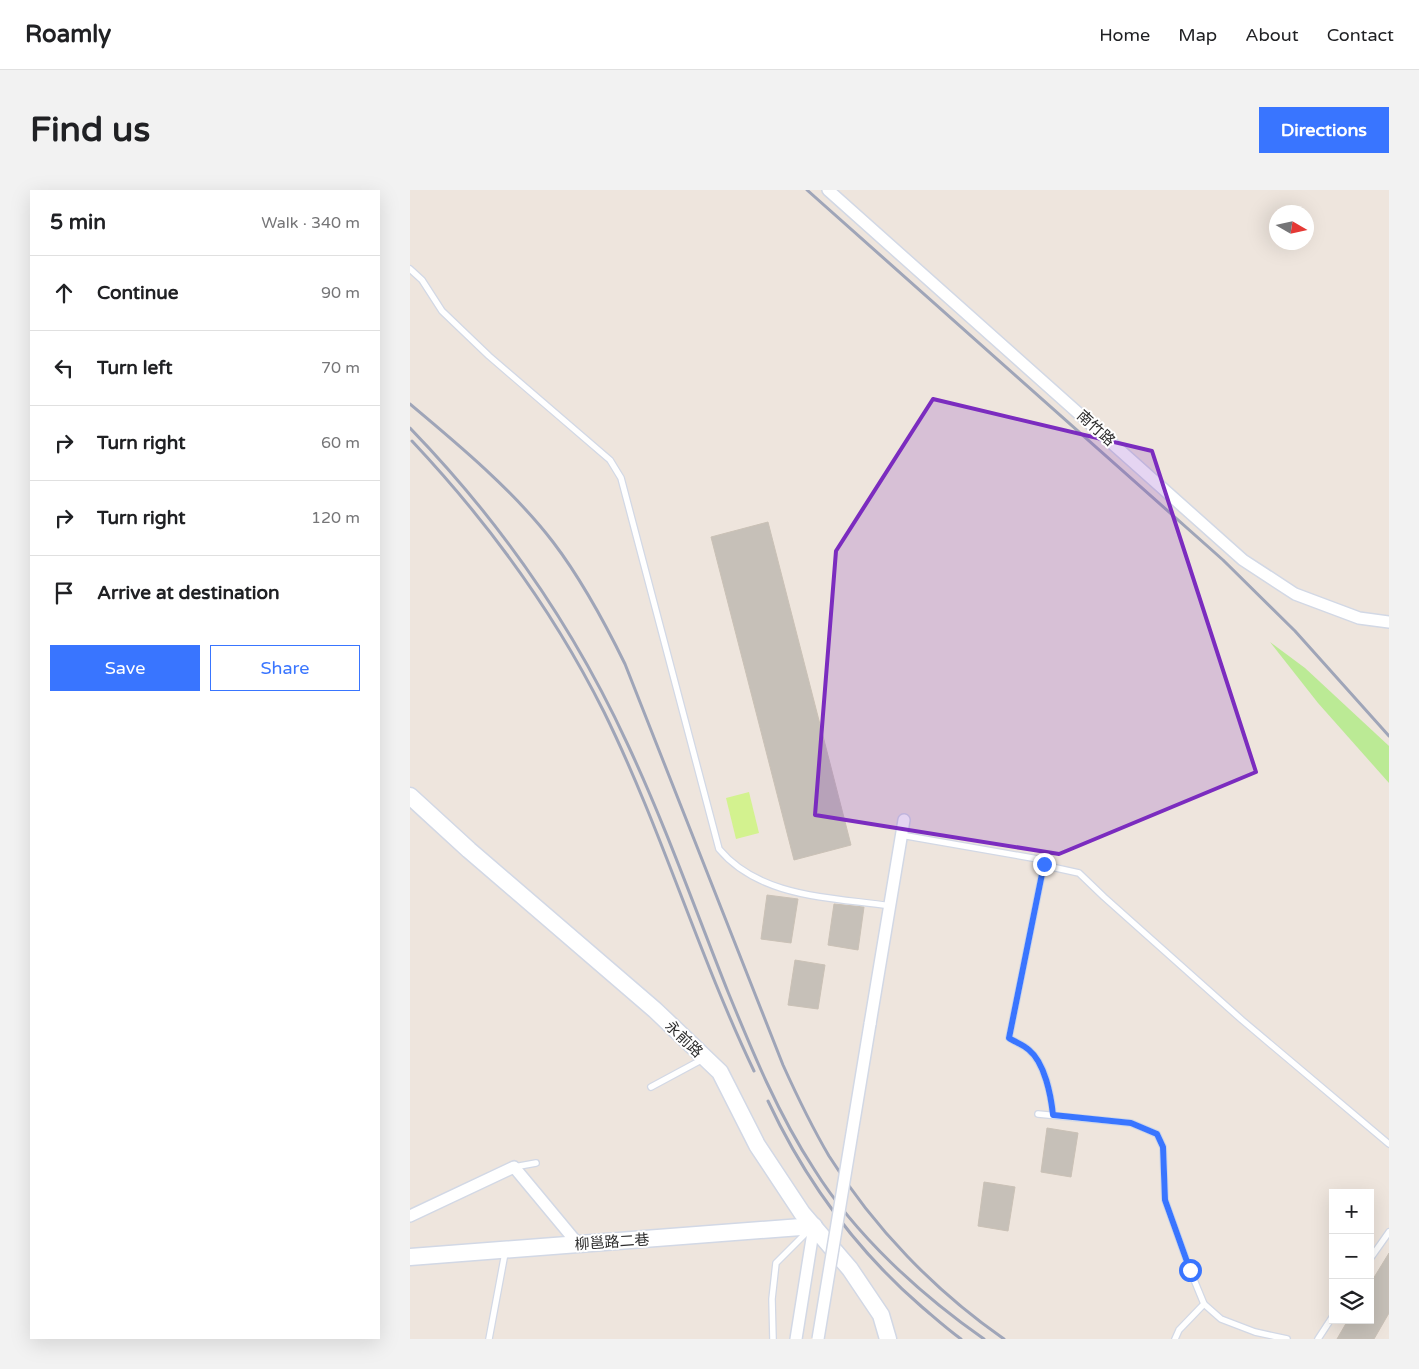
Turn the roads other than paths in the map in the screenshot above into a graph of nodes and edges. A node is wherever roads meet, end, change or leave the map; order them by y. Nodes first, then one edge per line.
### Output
1 (828, 190) edge
2 (410, 268) edge
3 (1389, 622) edge
4 (410, 796) edge
5 (904, 820) dead end
6 (901, 835) junction
7 (1044, 864) junction
8 (890, 906) junction
9 (705, 1058) junction
10 (651, 1088) dead end
11 (1038, 1114) dead end
12 (1053, 1115) junction
13 (1389, 1144) edge
14 (536, 1163) dead end
15 (514, 1166) junction
16 (410, 1216) edge
17 (814, 1226) junction
18 (1389, 1232) edge
19 (578, 1244) junction
20 (505, 1250) junction
21 (1374, 1253) edge
22 (410, 1257) edge
23 (1204, 1304) junction
24 (1329, 1322) edge
25 (489, 1339) edge
26 (773, 1339) edge
27 (796, 1339) edge
28 (818, 1339) edge
29 (888, 1339) edge
30 (1175, 1339) edge
31 (1287, 1339) edge
32 (1318, 1339) edge

1 - 3 street, 南竹路
2 - 8 lane
4 - 9 street, 永前路
5 - 6 street
6 - 7 lane
6 - 8 street
7 - 12 lane
7 - 13 lane
8 - 28 street, bridge
9 - 10 lane
9 - 17 street, 永前路
11 - 12 lane
12 - 23 lane
14 - 15 lane
15 - 16 street
15 - 19 street
17 - 19 street, 柳邕路二巷
17 - 26 lane
17 - 27 street
17 - 29 street, 永前路
18 - 21 lane
19 - 20 street, 柳邕路二巷
20 - 22 street, 柳邕路二巷
20 - 25 lane
23 - 30 lane
23 - 31 lane
24 - 32 lane

